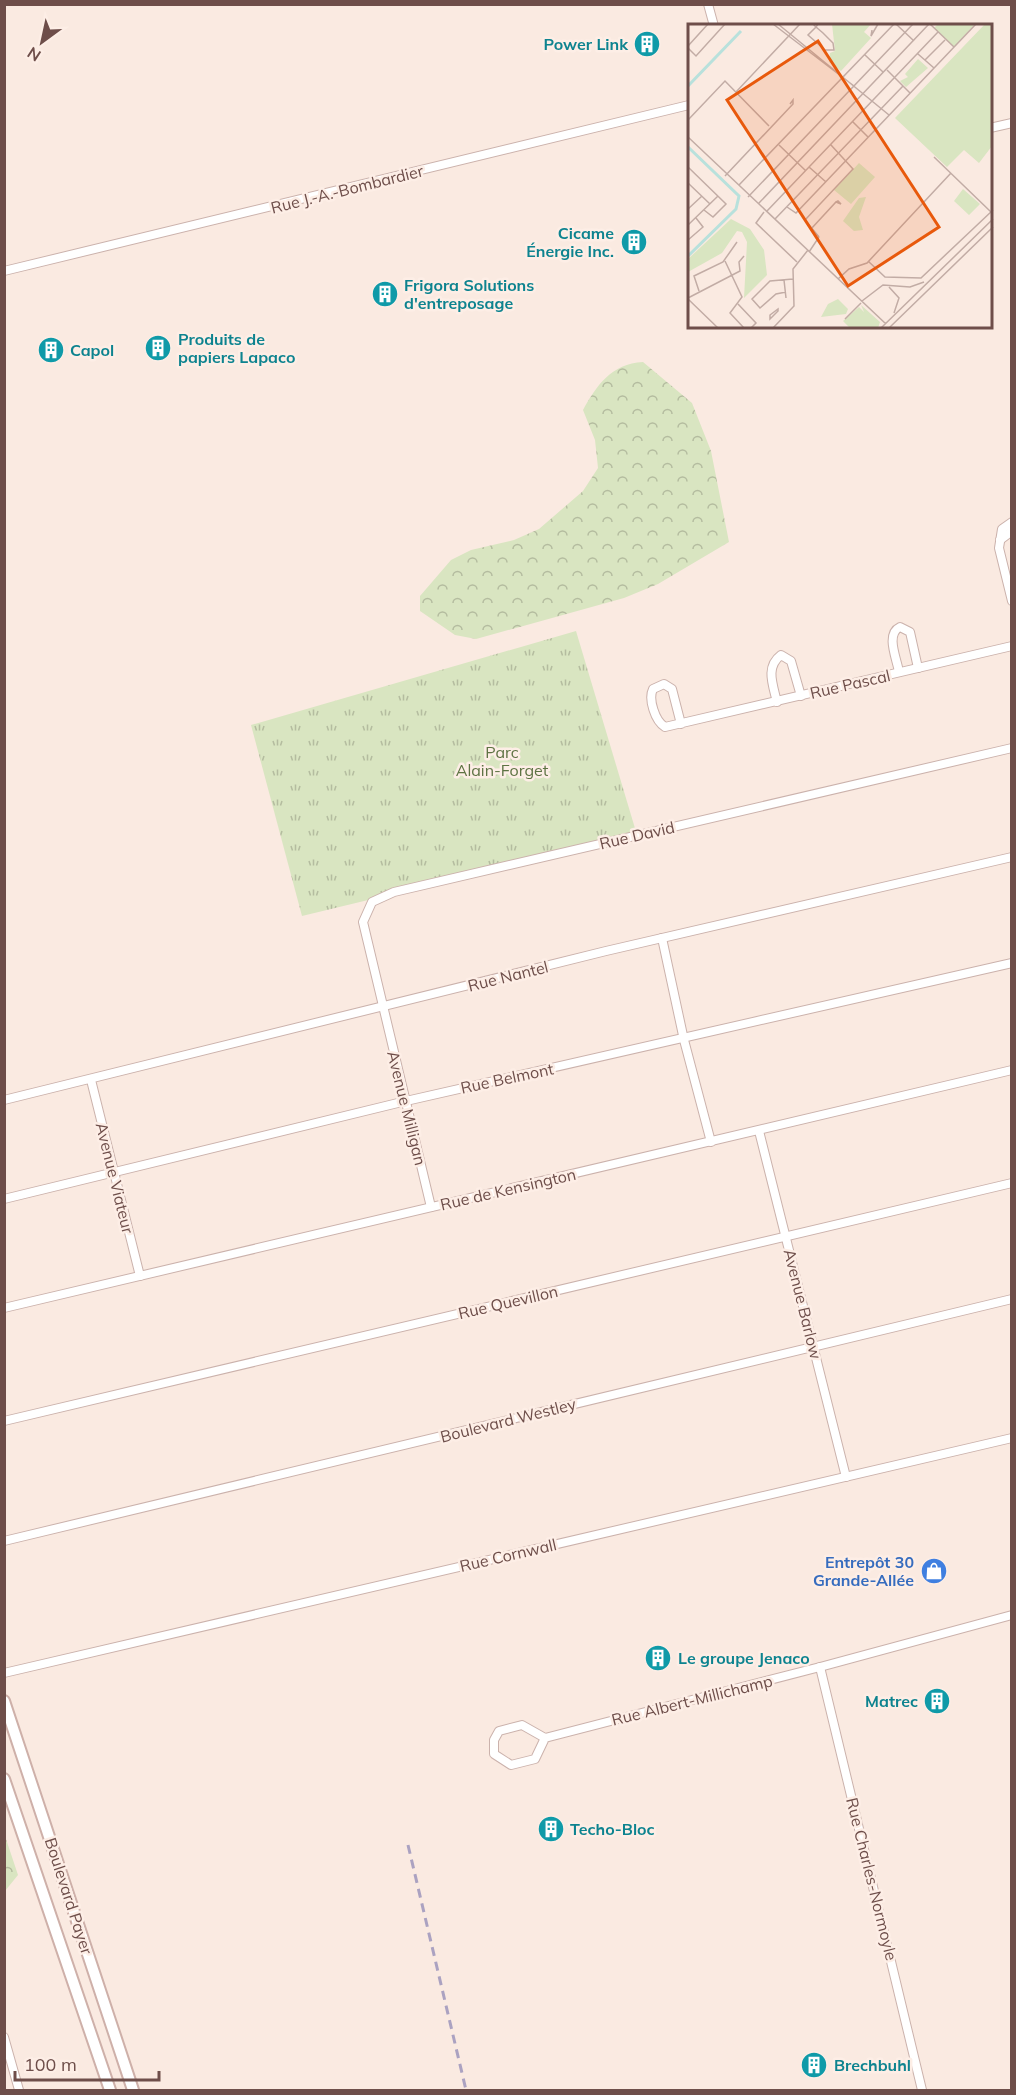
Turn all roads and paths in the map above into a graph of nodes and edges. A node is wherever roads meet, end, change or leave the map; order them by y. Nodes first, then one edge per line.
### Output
1 (708, 4) edge
2 (713, 24) edge
3 (688, 105) edge
4 (1011, 123) edge
5 (992, 128) edge
6 (4, 271) edge
7 (1011, 522) edge
8 (1011, 531) edge
9 (999, 541) junction
10 (1011, 601) edge
11 (1011, 646) edge
12 (918, 668) junction
13 (899, 672) junction
14 (801, 696) junction
15 (777, 702) junction
16 (681, 724) junction
17 (1011, 748) edge
18 (1011, 857) edge
19 (662, 938) junction
20 (1011, 963) edge
21 (383, 1008) junction
22 (684, 1040) junction
23 (1011, 1070) edge
24 (91, 1080) junction
25 (4, 1100) edge
26 (406, 1101) junction
27 (759, 1131) junction
28 (711, 1142) junction
29 (114, 1171) junction
30 (1011, 1183) edge
31 (4, 1199) edge
32 (431, 1207) junction
33 (786, 1236) junction
34 (140, 1276) junction
35 (1011, 1299) edge
36 (4, 1308) edge
37 (814, 1346) junction
38 (4, 1421) edge
39 (1011, 1438) edge
40 (846, 1477) junction
41 (4, 1541) edge
42 (1011, 1615) edge
43 (820, 1667) junction
44 (4, 1673) edge
45 (4, 1701) edge
46 (545, 1738) junction
47 (4, 1779) edge
48 (4, 2037) edge
49 (19, 2091) edge
50 (110, 2091) edge
51 (133, 2091) edge
52 (922, 2091) edge

1 - 2 street
3 - 6 street, Rue J.-A.-Bombardier
4 - 5 street
7 - 9 street
8 - 9 street
9 - 10 street
11 - 12 street, Rue Pascal
12 - 13 street, Rue Pascal
12 - 13 street, Rue Pascal
13 - 14 street, Rue Pascal
14 - 15 street, Rue Pascal
14 - 15 street, Rue Pascal
15 - 16 street, Rue Pascal
16 - 16 street
17 - 21 street, Rue David
18 - 19 street, Rue Nantel
19 - 21 street, Rue Nantel
19 - 22 street
20 - 22 street, Rue Belmont
21 - 24 street, Rue Nantel
21 - 26 street, Avenue Milligan
22 - 26 street, Rue Belmont
22 - 28 street
23 - 27 street, Rue de Kensington
24 - 25 street, Rue Nantel
24 - 29 street, Avenue Viateur
26 - 29 street, Rue Belmont
26 - 32 street, Avenue Milligan
27 - 28 street, Rue de Kensington
27 - 33 street, Avenue Barlow
28 - 32 street, Rue de Kensington
29 - 31 street, Rue Belmont
29 - 34 street, Avenue Viateur
30 - 33 street, Rue Quevillon
32 - 34 street, Rue de Kensington
33 - 37 street, Avenue Barlow
33 - 38 street, Rue Quevillon
34 - 36 street, Rue de Kensington
35 - 37 street, Boulevard Westley
37 - 40 street, Avenue Barlow
37 - 41 street, Boulevard Westley
39 - 40 street, Rue Cornwall
40 - 44 street, Rue Cornwall
42 - 43 street, Rue Albert-Millichamp
43 - 46 street, Rue Albert-Millichamp
43 - 52 street, Rue Charles-Normoyle
45 - 51 street, Boulevard Payer
46 - 46 street
47 - 50 street, Boulevard Payer
48 - 49 street

